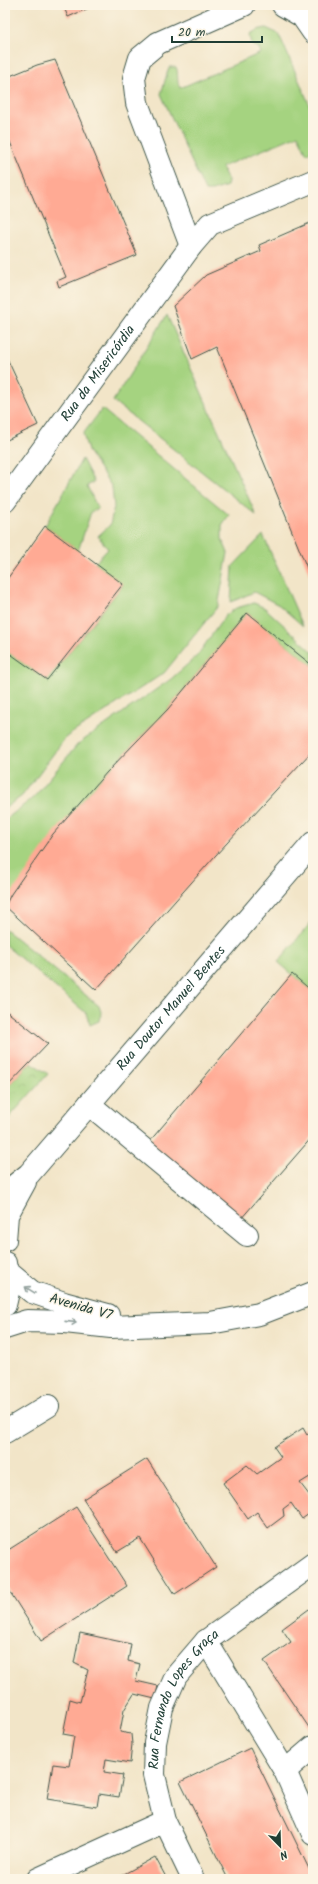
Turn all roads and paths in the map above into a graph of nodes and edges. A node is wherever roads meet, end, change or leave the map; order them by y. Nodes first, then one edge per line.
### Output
1 (244, 5) edge
2 (283, 5) edge
3 (313, 32) edge
4 (313, 181) edge
5 (191, 246) junction
6 (5, 501) edge
7 (313, 842) edge
8 (89, 1104) junction
9 (29, 1174) junction
10 (5, 1193) edge
11 (247, 1235) dead end
12 (5, 1240) edge
13 (6, 1267) edge
14 (313, 1293) edge
15 (5, 1305) edge
16 (162, 1326) junction
17 (5, 1328) edge
18 (48, 1406) dead end
19 (5, 1432) edge
20 (313, 1564) edge
21 (206, 1641) junction
22 (313, 1747) edge
23 (285, 1771) junction
24 (165, 1821) junction
25 (313, 1834) edge
26 (44, 1878) edge
27 (193, 1879) edge

1 - 5 street
2 - 3 street
4 - 5 street, Rua da Misericórdia
5 - 6 street, Rua da Misericórdia
7 - 8 street, Rua Doutor Manuel Bentes
8 - 9 street, Rua Doutor Manuel Bentes
8 - 11 street
9 - 10 street
9 - 12 street
13 - 15 street
16 -> 13 street, Avenida V7
14 - 16 street, Avenida V7
17 -> 16 street, Avenida V7
18 - 19 street
20 - 21 street, Rua Fernando Lopes Graça
21 - 23 street
21 - 24 street, Rua Fernando Lopes Graça
22 - 23 street
23 - 25 street
24 - 26 street
24 - 27 street, Rua Fernando Lopes Graça

